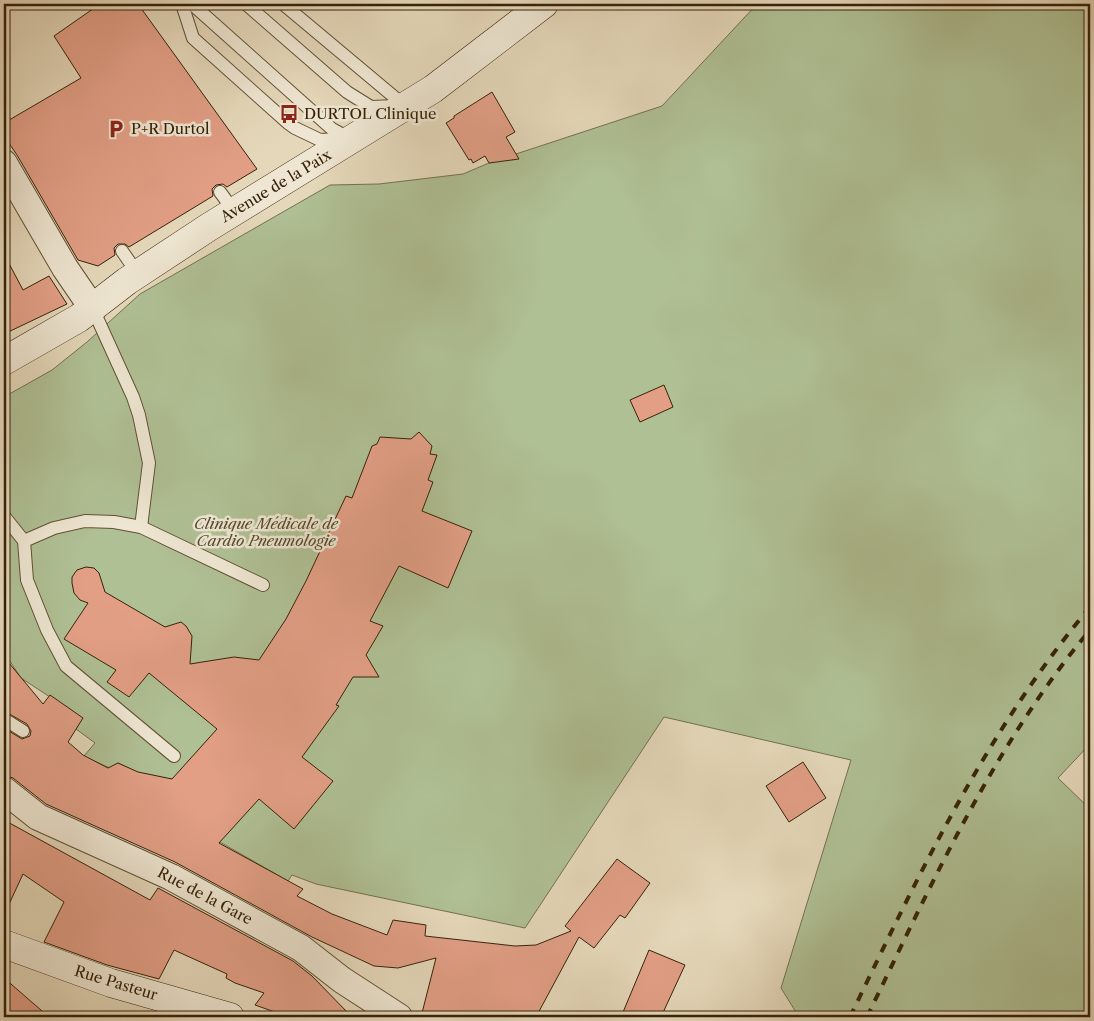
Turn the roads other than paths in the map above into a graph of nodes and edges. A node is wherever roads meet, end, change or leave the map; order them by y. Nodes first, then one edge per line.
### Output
1 (182, 4) edge
2 (192, 4) edge
3 (246, 4) edge
4 (282, 4) edge
5 (544, 4) edge
6 (405, 106) junction
7 (352, 139) junction
8 (4, 163) edge
9 (122, 251) dead end
10 (138, 274) junction
11 (93, 309) junction
12 (4, 361) edge
13 (4, 516) edge
14 (140, 527) junction
15 (24, 542) junction
16 (263, 585) dead end
17 (4, 719) edge
18 (23, 731) dead end
19 (174, 756) dead end
20 (4, 790) edge
21 (4, 944) edge
22 (230, 1017) edge
23 (399, 1017) edge

1 - 7 lane
2 - 7 lane
3 - 6 lane
4 - 6 lane
5 - 6 main road, Avenue de la Paix
6 - 7 main road, Avenue de la Paix
7 - 10 main road, Avenue de la Paix
8 - 11 street
9 - 10 lane
10 - 11 main road, Avenue de la Paix
11 - 12 main road, Avenue de la Paix
11 - 14 lane
13 - 15 lane
14 - 15 lane
14 - 16 lane
15 - 19 lane
17 - 18 lane
20 - 23 street, Rue de la Gare
21 - 22 main road, Rue Pasteur

